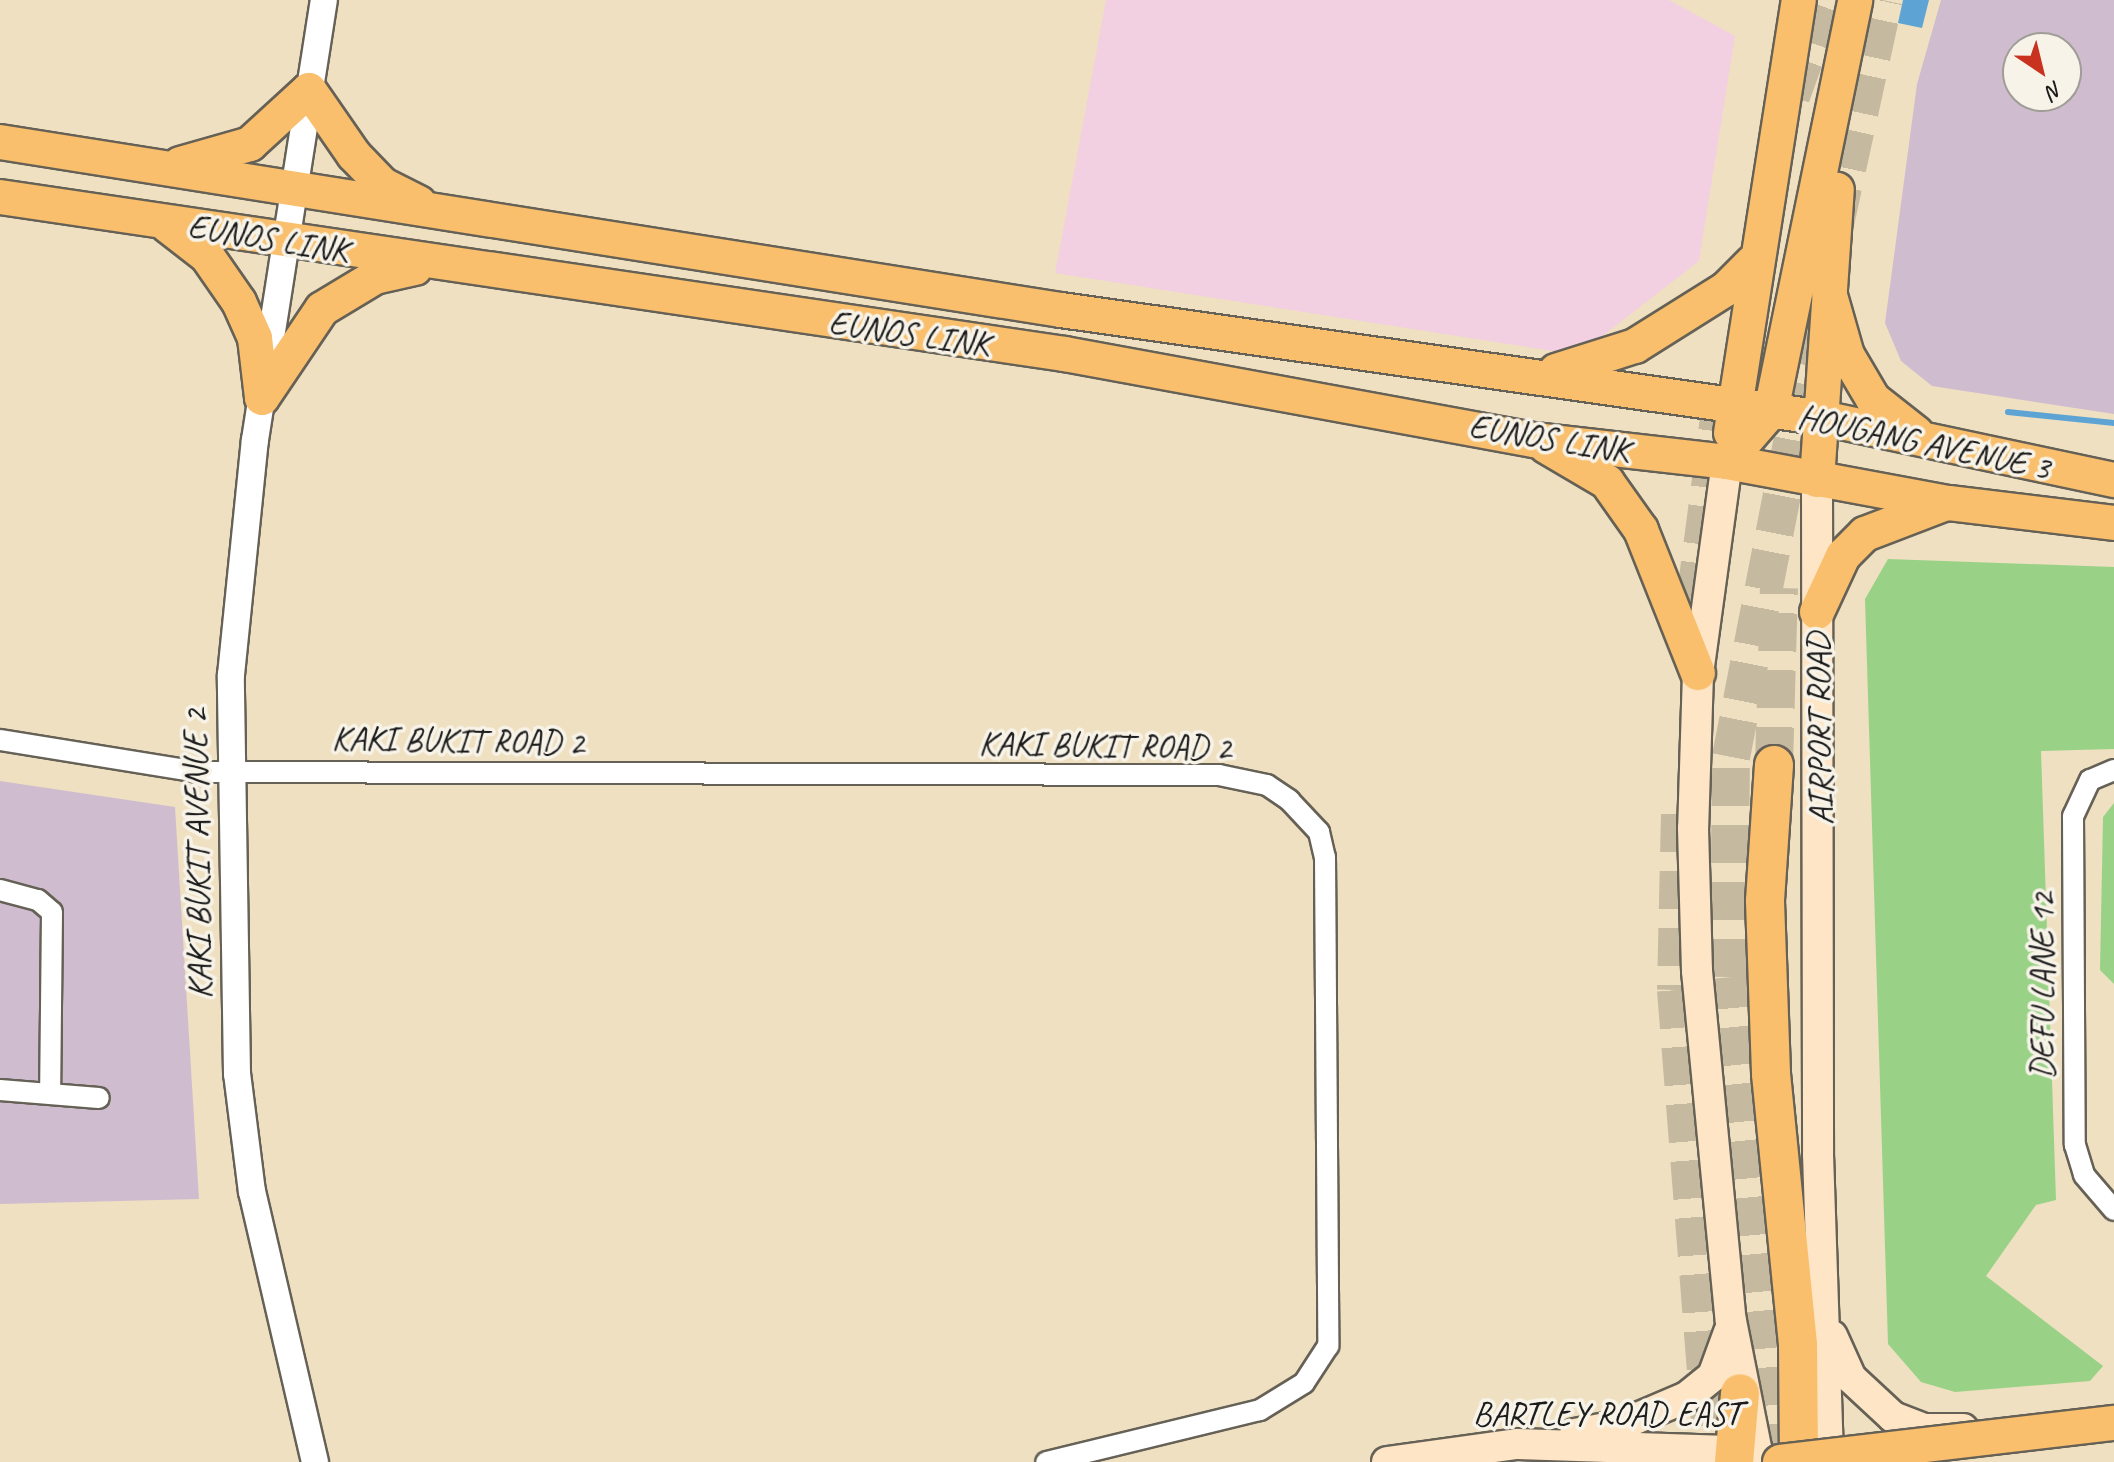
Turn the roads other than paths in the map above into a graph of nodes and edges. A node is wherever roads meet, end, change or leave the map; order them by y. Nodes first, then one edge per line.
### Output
1 (324, 0) edge
2 (1799, 0) edge
3 (1855, 0) edge
4 (1866, 0) edge
5 (309, 90) junction
6 (0, 142) edge
7 (157, 167) junction
8 (296, 191) junction
9 (0, 197) edge
10 (445, 216) junction
11 (160, 221) junction
12 (288, 241) junction
13 (1753, 262) junction
14 (441, 265) junction
15 (1829, 292) junction
16 (1511, 375) junction
17 (262, 398) junction
18 (1734, 406) junction
19 (1771, 411) junction
20 (1817, 417) junction
21 (1923, 438) junction
22 (1534, 440) junction
23 (1727, 462) junction
24 (1817, 480) junction
25 (2114, 480) edge
26 (1949, 503) junction
27 (2114, 523) edge
28 (1817, 612) junction
29 (1698, 673) junction
30 (0, 740) edge
31 (1774, 765) tunnel mouth
32 (2114, 770) edge
33 (232, 771) junction
34 (0, 890) edge
35 (0, 1090) edge
36 (50, 1094) junction
37 (99, 1098) dead end
38 (2114, 1210) edge
39 (1731, 1321) junction
40 (1826, 1323) junction
41 (1740, 1393) joint
42 (2114, 1408) edge
43 (2114, 1423) edge
44 (1517, 1444) junction
45 (1780, 1456) edge
46 (315, 1462) edge
47 (1046, 1462) edge
48 (1387, 1462) edge

1 - 5 street, KAKI BUKIT AVENUE 2
2 - 13 main road
3 - 19 main road
4 - 15 main road, AIRPORT ROAD
5 - 7 main road
5 - 8 street, KAKI BUKIT AVENUE 2
5 - 10 main road
6 - 7 main road, EUNOS LINK
7 - 8 main road, EUNOS LINK
8 - 10 main road, EUNOS LINK
8 - 12 street, KAKI BUKIT AVENUE 2
9 - 11 main road, EUNOS LINK
10 - 16 main road, EUNOS LINK
11 - 12 main road, EUNOS LINK
11 - 17 main road
12 - 14 main road, EUNOS LINK
12 - 17 street, KAKI BUKIT AVENUE 2
13 - 16 main road
13 - 18 main road
14 - 17 main road
14 - 22 main road, EUNOS LINK
15 - 20 main road, AIRPORT ROAD
15 - 21 main road
16 - 18 main road, EUNOS LINK
17 - 33 street, KAKI BUKIT AVENUE 2
18 - 19 main road, HOUGANG AVENUE 3
18 - 23 main road
19 - 20 main road, HOUGANG AVENUE 3
19 - 23 main road
20 - 21 main road, HOUGANG AVENUE 3
20 - 24 main road, AIRPORT ROAD
21 - 25 main road, HOUGANG AVENUE 3
22 - 23 main road, EUNOS LINK
22 - 29 main road
23 - 24 main road, EUNOS LINK
23 - 29 main road
24 - 26 main road, HOUGANG AVENUE 3
24 - 28 main road, AIRPORT ROAD
26 - 27 main road, HOUGANG AVENUE 3
26 - 28 main road
28 - 40 main road, AIRPORT ROAD
29 - 39 main road
30 - 33 street, KAKI BUKIT ROAD 2
31 - 45 highway
32 - 38 street, DEFU LANE 12
33 - 46 street, KAKI BUKIT AVENUE 2
33 - 47 street, KAKI BUKIT ROAD 2
34 - 36 street
35 - 36 street
36 - 37 street
39 - 41 main road
39 - 44 main road
40 - 42 main road
40 - 45 main road, AIRPORT ROAD
41 - 45 highway
43 - 45 main road, bridge
44 - 45 main road, BARTLEY ROAD EAST
44 - 48 main road, BARTLEY ROAD EAST

